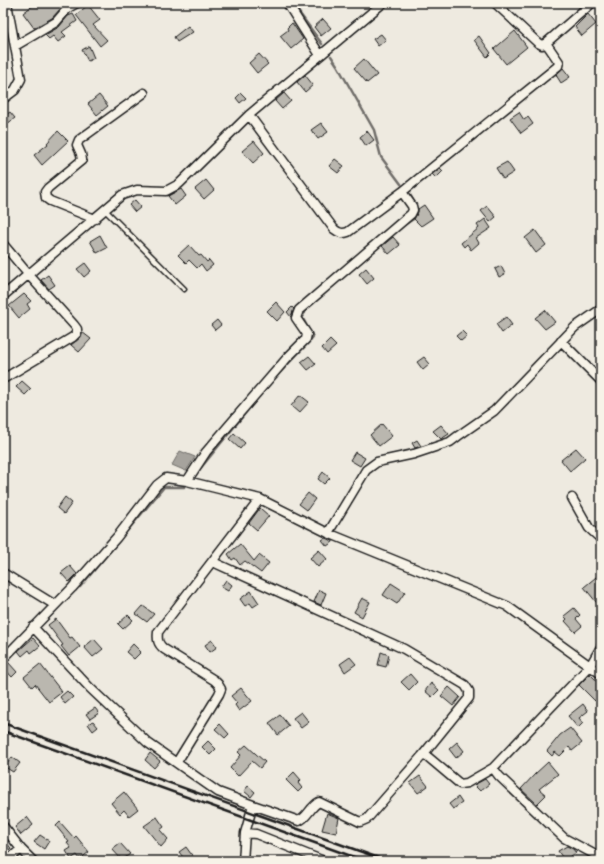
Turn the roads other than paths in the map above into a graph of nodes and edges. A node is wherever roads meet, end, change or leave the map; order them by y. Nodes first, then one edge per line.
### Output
1 (7, 3) edge
2 (77, 3) edge
3 (287, 3) edge
4 (383, 3) edge
5 (495, 3) edge
6 (592, 3) edge
7 (66, 6) edge
8 (546, 43) junction
9 (14, 46) junction
10 (320, 55) junction
11 (144, 93) dead end
12 (3, 99) edge
13 (249, 115) junction
14 (402, 192) junction
15 (104, 210) junction
16 (95, 219) junction
17 (3, 244) edge
18 (28, 274) junction
19 (184, 289) dead end
20 (3, 296) edge
21 (601, 309) edge
22 (562, 341) junction
23 (3, 379) edge
24 (601, 381) edge
25 (187, 481) junction
26 (572, 498) dead end
27 (260, 499) junction
28 (328, 533) junction
29 (601, 539) edge
30 (213, 562) junction
31 (3, 573) edge
32 (55, 605) junction
33 (33, 627) junction
34 (601, 647) edge
35 (3, 659) edge
36 (590, 666) junction
37 (601, 674) edge
38 (422, 756) junction
39 (177, 762) junction
40 (493, 768) junction
41 (253, 805) junction
42 (3, 826) edge
43 (245, 833) junction
44 (21, 849) junction
45 (601, 858) edge
46 (8, 861) edge
47 (33, 861) edge
48 (243, 861) edge
49 (324, 861) edge

1 - 9 street
2 - 7 street
3 - 10 street
4 - 10 street
5 - 8 street
6 - 8 street
7 - 9 street
8 - 14 street
9 - 12 street
10 - 13 street
11 - 16 street
13 - 14 street
13 - 15 street
14 - 25 street
15 - 16 street
15 - 19 lane
16 - 18 street
17 - 18 street
18 - 20 street
18 - 23 street
21 - 22 street
22 - 24 street
22 - 28 street
25 - 27 street
25 - 32 street
26 - 29 street
27 - 28 street
27 - 30 street
28 - 36 street
30 - 38 street
30 - 39 street
31 - 32 street
32 - 33 street
33 - 35 street
33 - 39 street
34 - 36 street
36 - 37 street
36 - 40 street
38 - 40 street
38 - 41 street
39 - 41 street
40 - 45 street
41 - 43 street
42 - 44 street
43 - 48 street
43 - 49 street
44 - 46 street
44 - 47 street

